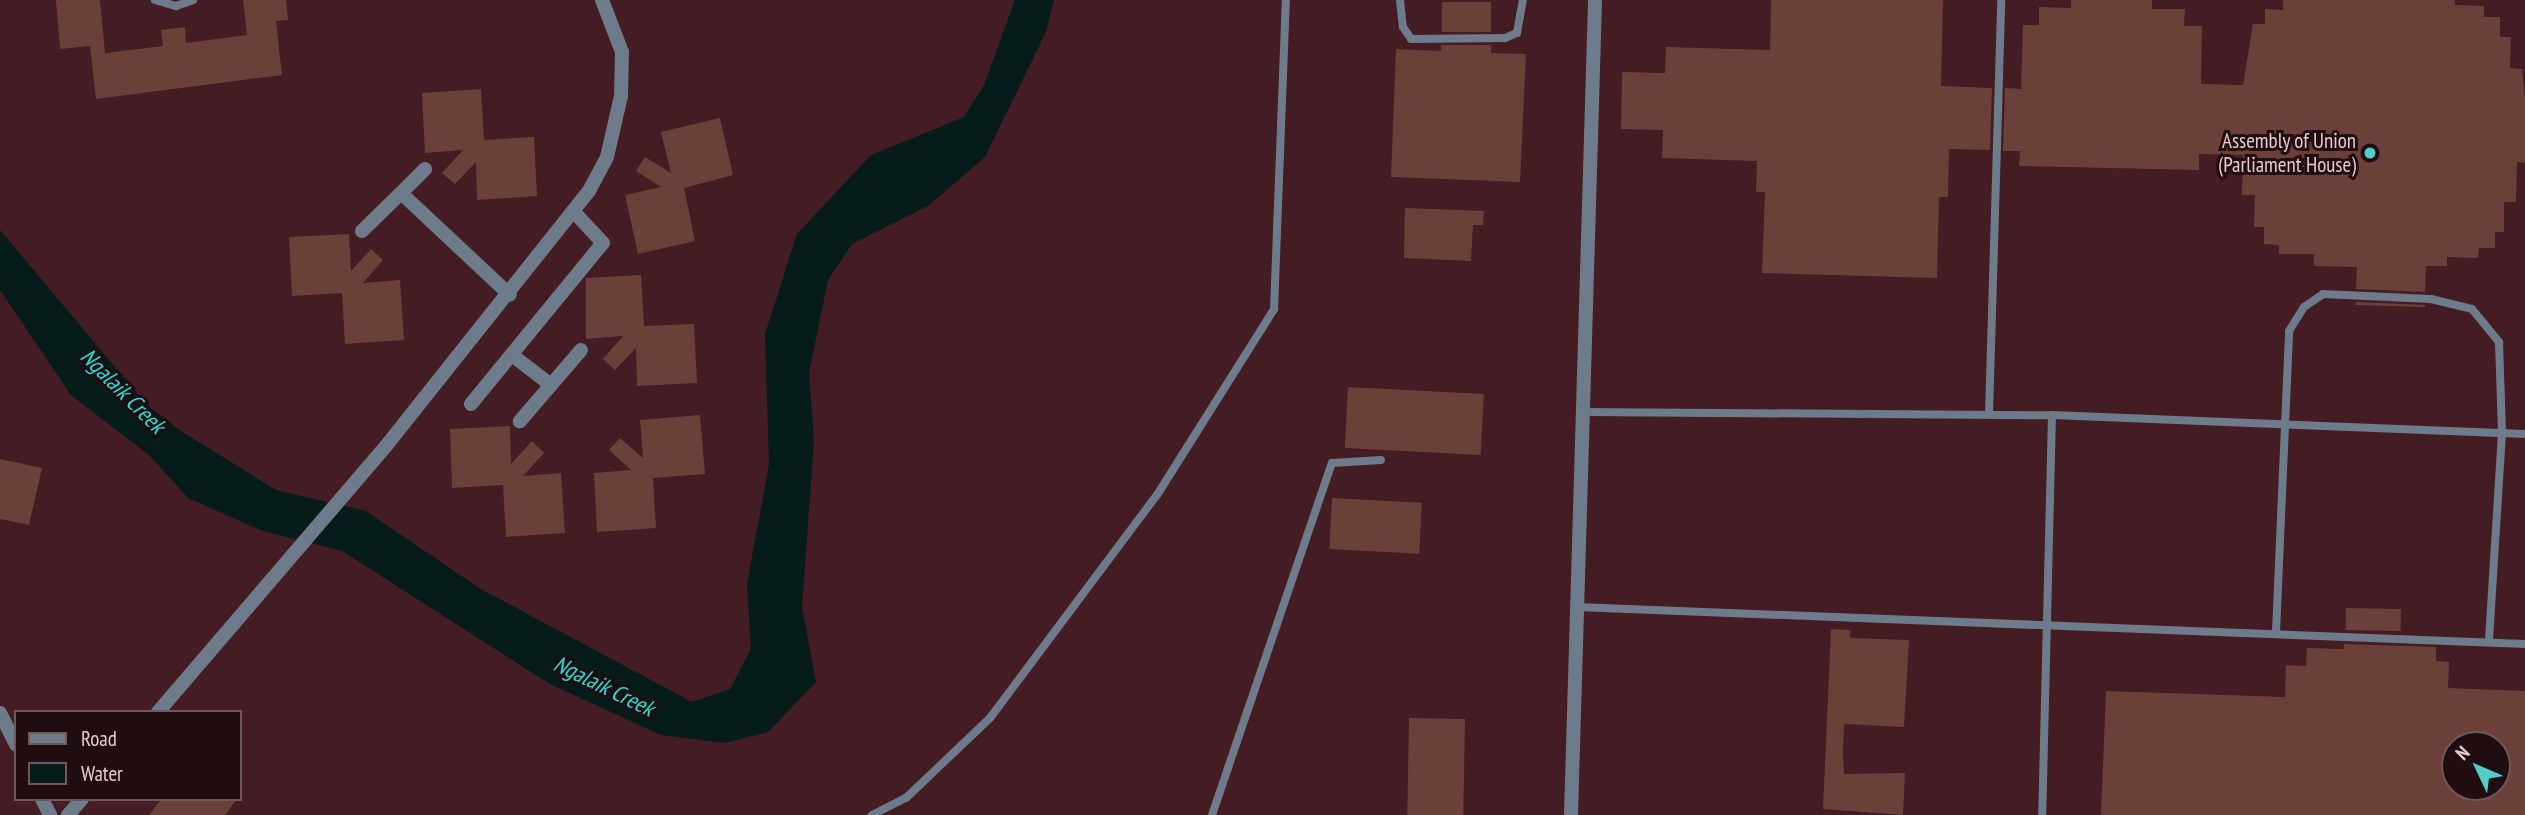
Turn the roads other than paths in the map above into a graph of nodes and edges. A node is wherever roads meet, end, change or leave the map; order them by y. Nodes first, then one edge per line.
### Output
1 (155, 0) edge
2 (193, 0) edge
3 (602, 0) edge
4 (1286, 0) edge
5 (1400, 0) edge
6 (1523, 0) edge
7 (1595, 0) edge
8 (2001, 0) edge
9 (425, 169) dead end
10 (401, 193) junction
11 (574, 212) junction
12 (362, 231) dead end
13 (510, 295) junction
14 (581, 350) dead end
15 (512, 355) junction
16 (551, 385) junction
17 (471, 404) dead end
18 (1583, 412) junction
19 (1989, 414) junction
20 (2052, 415) junction
21 (520, 421) dead end
22 (2287, 428) junction
23 (2502, 433) junction
24 (2525, 434) edge
25 (1381, 460) dead end
26 (1577, 607) junction
27 (2047, 622) junction
28 (2276, 632) junction
29 (2488, 642) junction
30 (2525, 643) edge
31 (160, 710) edge
32 (0, 713) edge
33 (14, 741) edge
34 (80, 801) edge
35 (68, 815) edge
36 (872, 815) edge
37 (1212, 815) edge
38 (1571, 815) edge
39 (2042, 815) edge

1 - 2 lane
3 - 11 street
4 - 36 lane
5 - 6 lane
7 - 18 street
8 - 19 lane
9 - 10 street
10 - 12 street
10 - 13 street
11 - 13 street
11 - 15 street
13 - 31 street
14 - 16 street
15 - 16 street
15 - 17 street
16 - 21 street
18 - 19 lane
18 - 26 street
19 - 20 lane
20 - 22 lane
20 - 27 lane
22 - 23 lane
22 - 23 lane
22 - 28 lane
23 - 24 lane
23 - 29 lane
25 - 37 lane
26 - 27 lane
26 - 38 street
27 - 28 lane
27 - 39 lane
28 - 29 lane
29 - 30 lane
32 - 33 street
34 - 35 street

